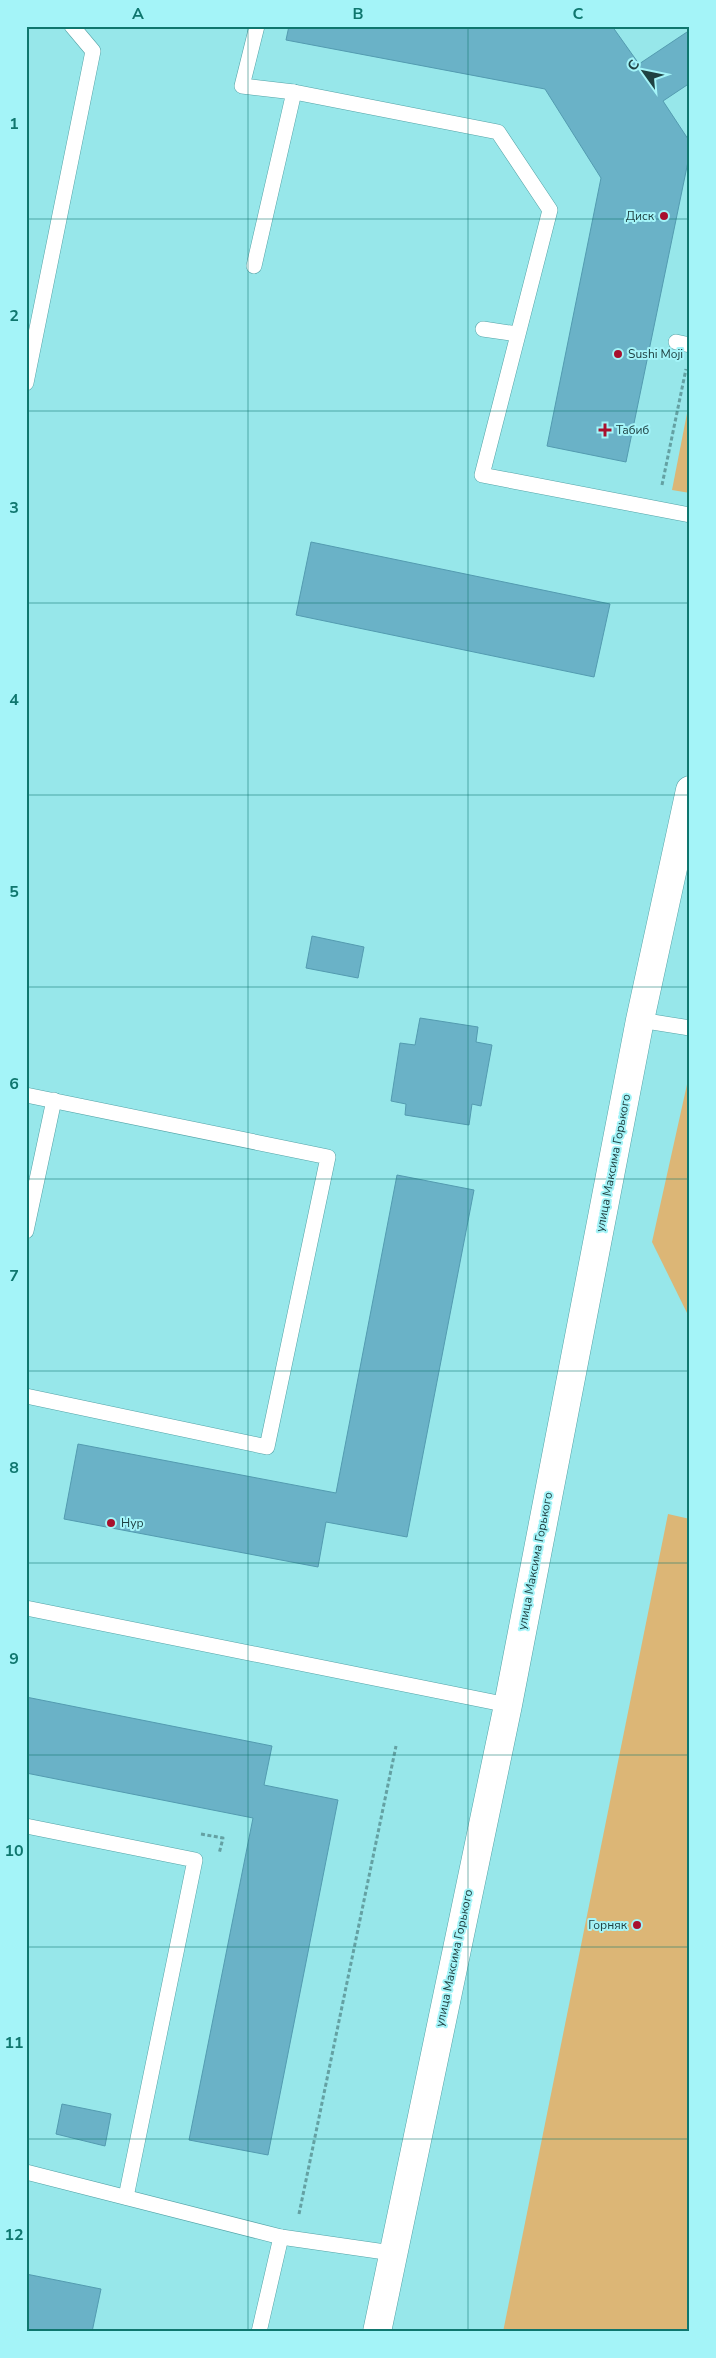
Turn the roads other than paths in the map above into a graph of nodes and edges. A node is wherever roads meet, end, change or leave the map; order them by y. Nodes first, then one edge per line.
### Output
1 (72, 26) edge
2 (257, 26) edge
3 (294, 92) junction
4 (254, 266) dead end
5 (483, 329) dead end
6 (517, 334) junction
7 (26, 383) edge
8 (690, 515) edge
9 (690, 790) edge
10 (640, 1020) junction
11 (690, 1028) edge
12 (26, 1095) edge
13 (54, 1100) junction
14 (26, 1231) edge
15 (26, 1396) edge
16 (26, 1608) edge
17 (508, 1704) junction
18 (26, 1826) edge
19 (26, 2172) edge
20 (126, 2197) junction
21 (281, 2237) junction
22 (392, 2253) junction
23 (259, 2332) edge
24 (377, 2332) edge

1 - 7 lane
2 - 3 lane
3 - 4 lane
3 - 6 lane
5 - 6 lane
6 - 8 lane
9 - 10 main road, улица Максима Горького
10 - 11 lane
10 - 17 main road, улица Максима Горького
12 - 13 lane
13 - 14 lane
13 - 15 lane
16 - 17 lane
17 - 22 main road, улица Максима Горького
18 - 20 lane
19 - 20 lane
20 - 21 lane
21 - 22 lane
21 - 23 lane
22 - 24 main road, улица Максима Горького

